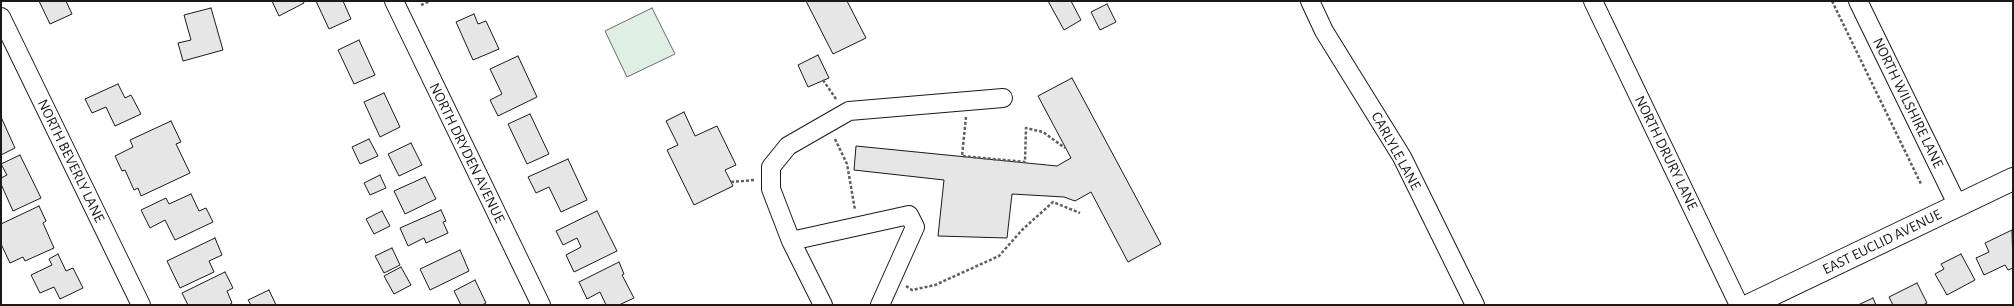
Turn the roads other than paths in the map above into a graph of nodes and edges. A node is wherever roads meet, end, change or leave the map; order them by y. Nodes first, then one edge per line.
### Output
1 (394, 1) edge
2 (1310, 1) edge
3 (1593, 1) edge
4 (1858, 1) edge
5 (1, 17) edge
6 (1003, 98) dead end
7 (2013, 179) edge
8 (1958, 206) junction
9 (791, 241) junction
10 (141, 305) edge
11 (541, 305) edge
12 (823, 305) edge
13 (880, 305) edge
14 (1474, 305) edge
15 (1739, 305) edge
16 (1750, 305) edge

1 - 11 street, NORTH DRYDEN AVENUE
2 - 14 street, CARLYLE LANE
3 - 15 street, NORTH DRURY LANE
4 - 8 street, NORTH WILSHIRE LANE
5 - 10 street, NORTH BEVERLY LANE
6 - 9 street
7 - 8 main road, EAST EUCLID AVENUE
8 - 16 main road, EAST EUCLID AVENUE
9 - 12 street
9 - 13 street

